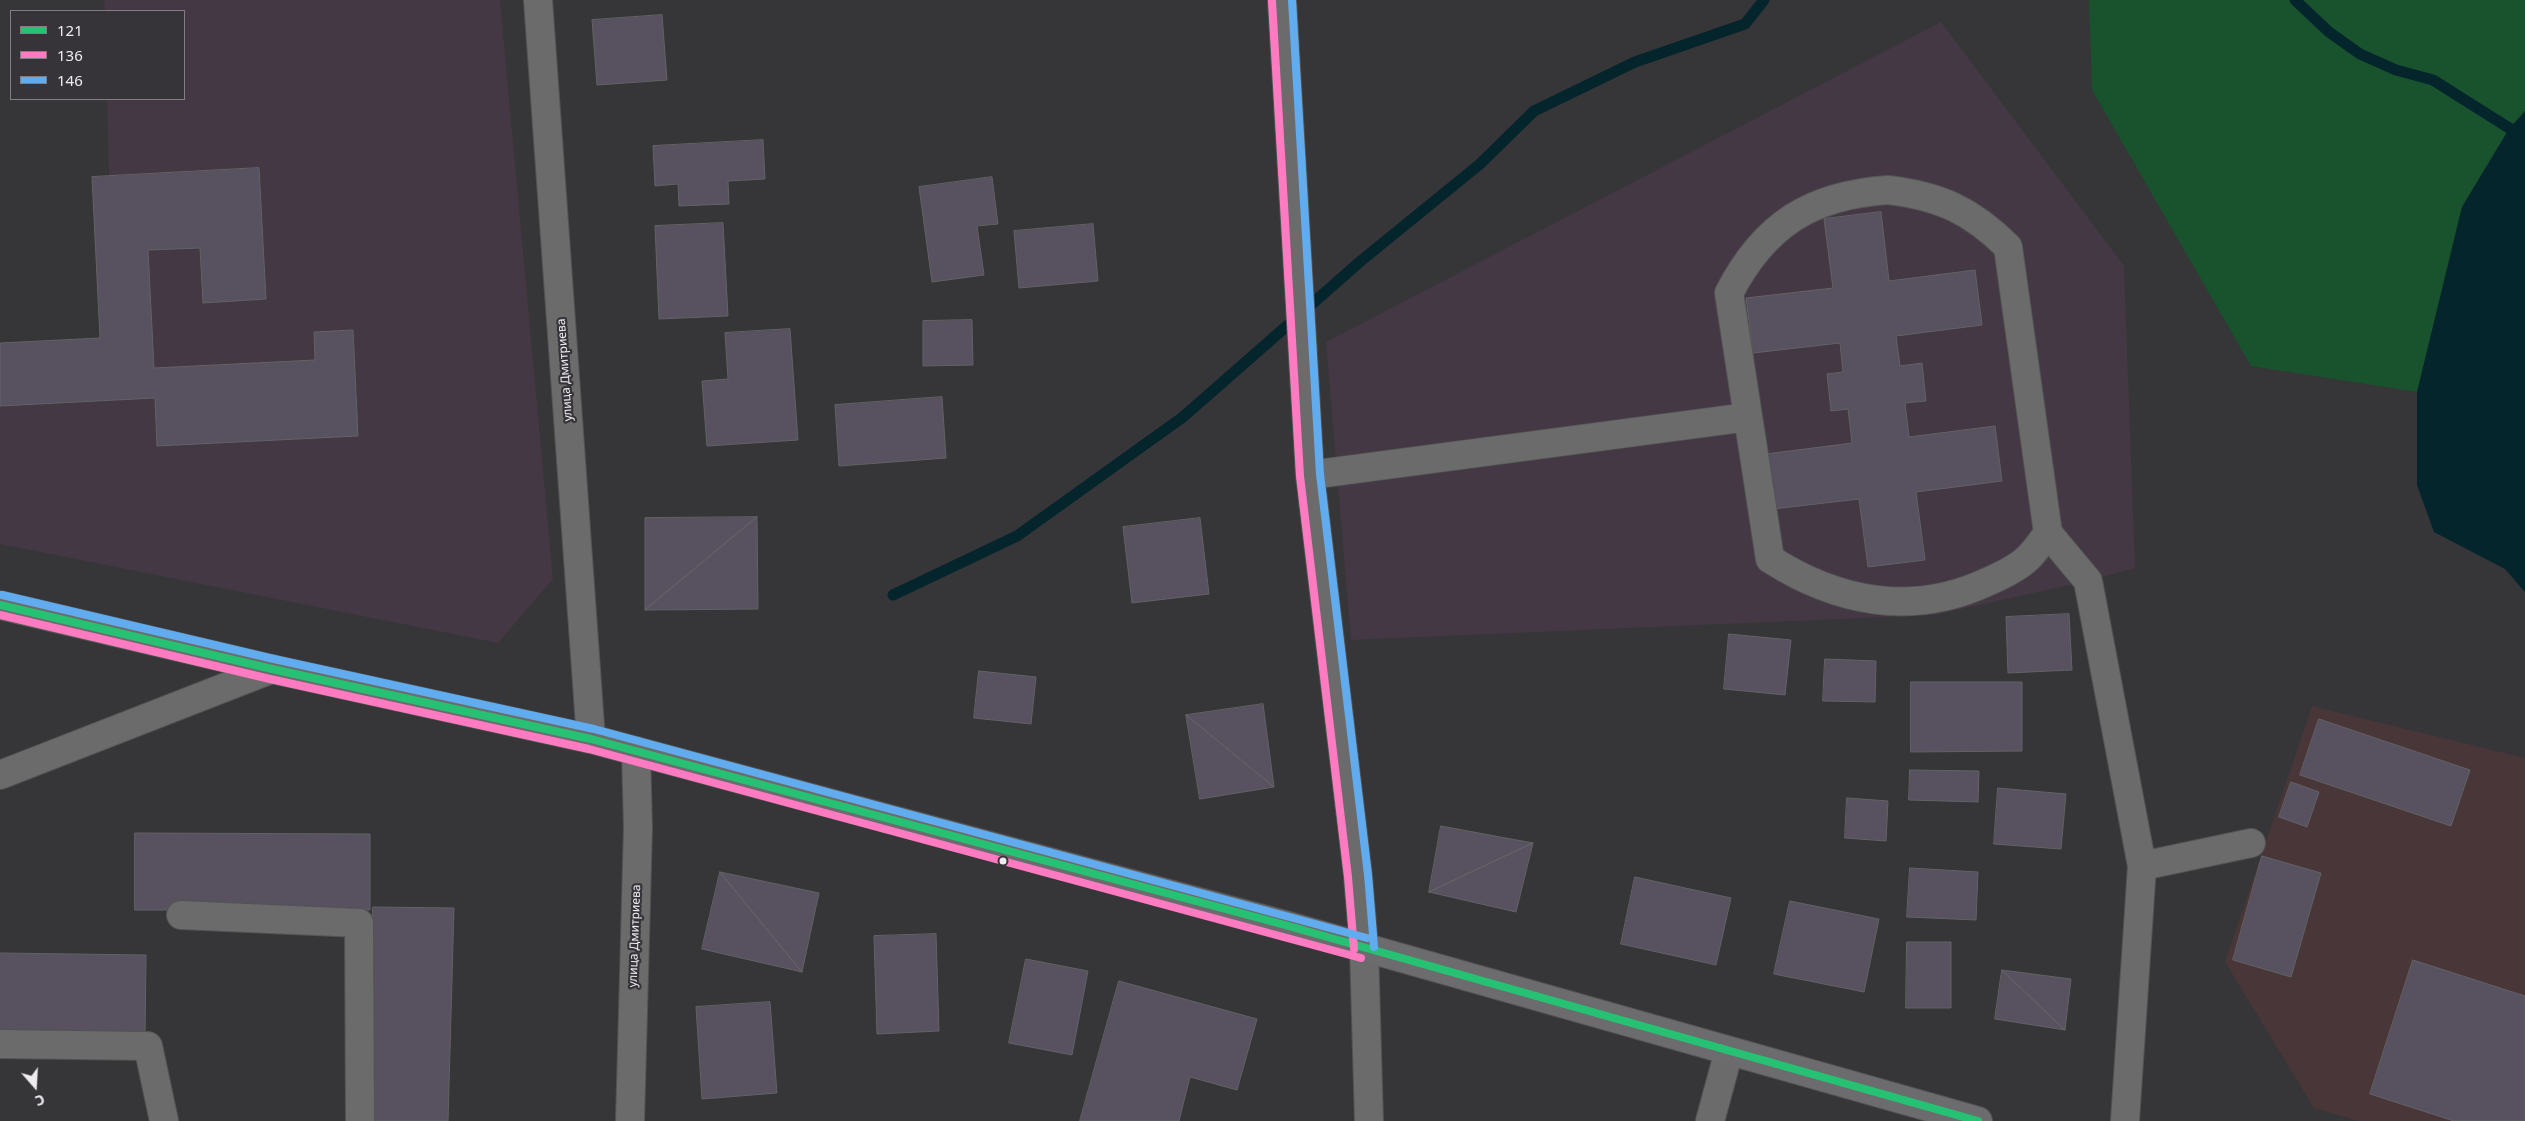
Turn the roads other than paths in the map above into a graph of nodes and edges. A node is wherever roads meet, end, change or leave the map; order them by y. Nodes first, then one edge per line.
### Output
1 (538, 0) edge
2 (1282, 0) edge
3 (1748, 417) junction
4 (1310, 475) junction
5 (2048, 533) junction
6 (0, 605) edge
7 (272, 670) junction
8 (592, 739) junction
9 (636, 751) junction
10 (0, 775) edge
11 (2251, 843) dead end
12 (2142, 866) junction
13 (181, 915) dead end
14 (1364, 948) junction
15 (0, 1044) edge
16 (1728, 1051) junction
17 (164, 1121) edge
18 (360, 1121) edge
19 (630, 1121) edge
20 (1369, 1121) edge
21 (1710, 1121) edge
22 (1978, 1121) edge
23 (2125, 1121) edge

1 - 8 street, улица Дмитриева
2 - 4 street
3 - 4 street
3 - 5 street
3 - 5 street
4 - 14 street
5 - 12 street
6 - 7 main road
7 - 8 main road
7 - 10 street
8 - 9 main road
9 - 14 main road
9 - 19 street, улица Дмитриева
11 - 12 street
12 - 23 street
13 - 18 street
14 - 16 main road
14 - 20 street
15 - 17 street
16 - 21 street
16 - 22 main road

